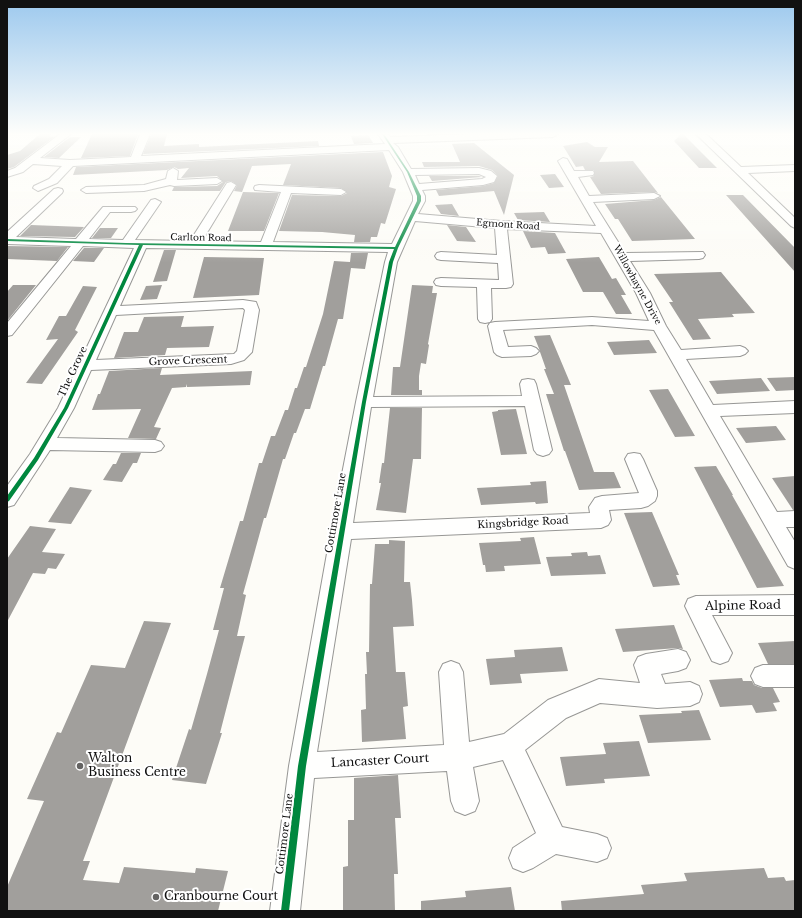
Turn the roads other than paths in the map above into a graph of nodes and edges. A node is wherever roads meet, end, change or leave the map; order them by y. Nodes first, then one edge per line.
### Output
1 (57, 177) edge
2 (171, 177) edge
3 (411, 177) edge
4 (492, 177) edge
5 (573, 177) edge
6 (746, 177) edge
7 (218, 181) dead end
8 (172, 182) junction
9 (231, 185) dead end
10 (416, 187) junction
11 (38, 188) dead end
12 (260, 188) dead end
13 (86, 190) dead end
14 (287, 190) junction
15 (58, 191) dead end
16 (341, 192) dead end
17 (654, 196) dead end
18 (587, 199) junction
19 (155, 202) dead end
20 (131, 209) dead end
21 (411, 217) junction
22 (795, 224) edge
23 (501, 225) junction
24 (606, 230) junction
25 (7, 239) edge
26 (78, 243) junction
27 (134, 245) junction
28 (192, 246) junction
29 (266, 246) junction
30 (396, 248) junction
31 (699, 255) dead end
32 (441, 256) dead end
33 (622, 257) junction
34 (504, 259) junction
35 (441, 282) dead end
36 (484, 284) junction
37 (111, 311) junction
38 (485, 319) dead end
39 (659, 326) junction
40 (7, 332) edge
41 (531, 351) dead end
42 (740, 351) dead end
43 (675, 355) junction
44 (86, 365) junction
45 (528, 384) dead end
46 (531, 401) junction
47 (364, 402) junction
48 (795, 407) edge
49 (708, 411) junction
50 (45, 444) junction
51 (155, 446) dead end
52 (543, 450) dead end
53 (634, 459) dead end
54 (7, 500) edge
55 (795, 519) edge
56 (773, 520) junction
57 (341, 531) junction
58 (795, 560) edge
59 (795, 605) edge
60 (720, 653) dead end
61 (678, 660) dead end
62 (451, 672) dead end
63 (762, 676) dead end
64 (795, 676) edge
65 (690, 694) dead end
66 (657, 696) junction
67 (510, 746) junction
68 (458, 757) junction
69 (302, 766) junction
70 (465, 801) dead end
71 (554, 839) junction
72 (597, 848) dead end
73 (522, 858) dead end
74 (285, 911) edge

1 - 11 street
2 - 8 street
3 - 10 street, Cottimore Lane
4 - 10 street
5 - 18 street, Willowhayne Drive
6 - 22 street
7 - 8 street
8 - 13 street
9 - 28 street
10 - 21 street, Cottimore Lane
12 - 14 street
14 - 16 street
14 - 29 street
15 - 25 street
17 - 18 street
18 - 24 street, Willowhayne Drive
19 - 27 street, The Grove
20 - 26 street
21 - 23 street, Egmont Road
21 - 30 street, Cottimore Lane
23 - 24 street, Egmont Road
23 - 34 street
24 - 33 street, Willowhayne Drive
25 - 26 street, Carlton Road
26 - 27 street, Carlton Road
26 - 40 street
27 - 28 street, Carlton Road
27 - 37 street, The Grove
28 - 29 street, Carlton Road
29 - 30 street, Carlton Road
30 - 47 street, Cottimore Lane
31 - 33 street
32 - 34 street
33 - 39 street, Willowhayne Drive
34 - 36 street
35 - 36 street
36 - 38 street
37 - 44 street, The Grove
37 - 44 street, Grove Crescent
39 - 41 street
39 - 43 street, Willowhayne Drive
42 - 43 street
43 - 49 street, Willowhayne Drive
44 - 50 street, The Grove
45 - 46 street
46 - 47 street
46 - 52 street
47 - 57 street, Cottimore Lane
48 - 49 street
49 - 56 street, Willowhayne Drive
50 - 51 street
50 - 54 street, The Grove
53 - 57 street, Kingsbridge Road
55 - 56 street
56 - 58 street, Willowhayne Drive
57 - 69 street, Cottimore Lane
59 - 60 street, Alpine Road
61 - 66 street
62 - 68 street
63 - 64 street
65 - 66 street, Lancaster Court
66 - 67 street, Lancaster Court
67 - 68 street, Lancaster Court
67 - 71 street
68 - 69 street, Lancaster Court
68 - 70 street
69 - 74 street, Cottimore Lane
71 - 72 street
71 - 73 street

